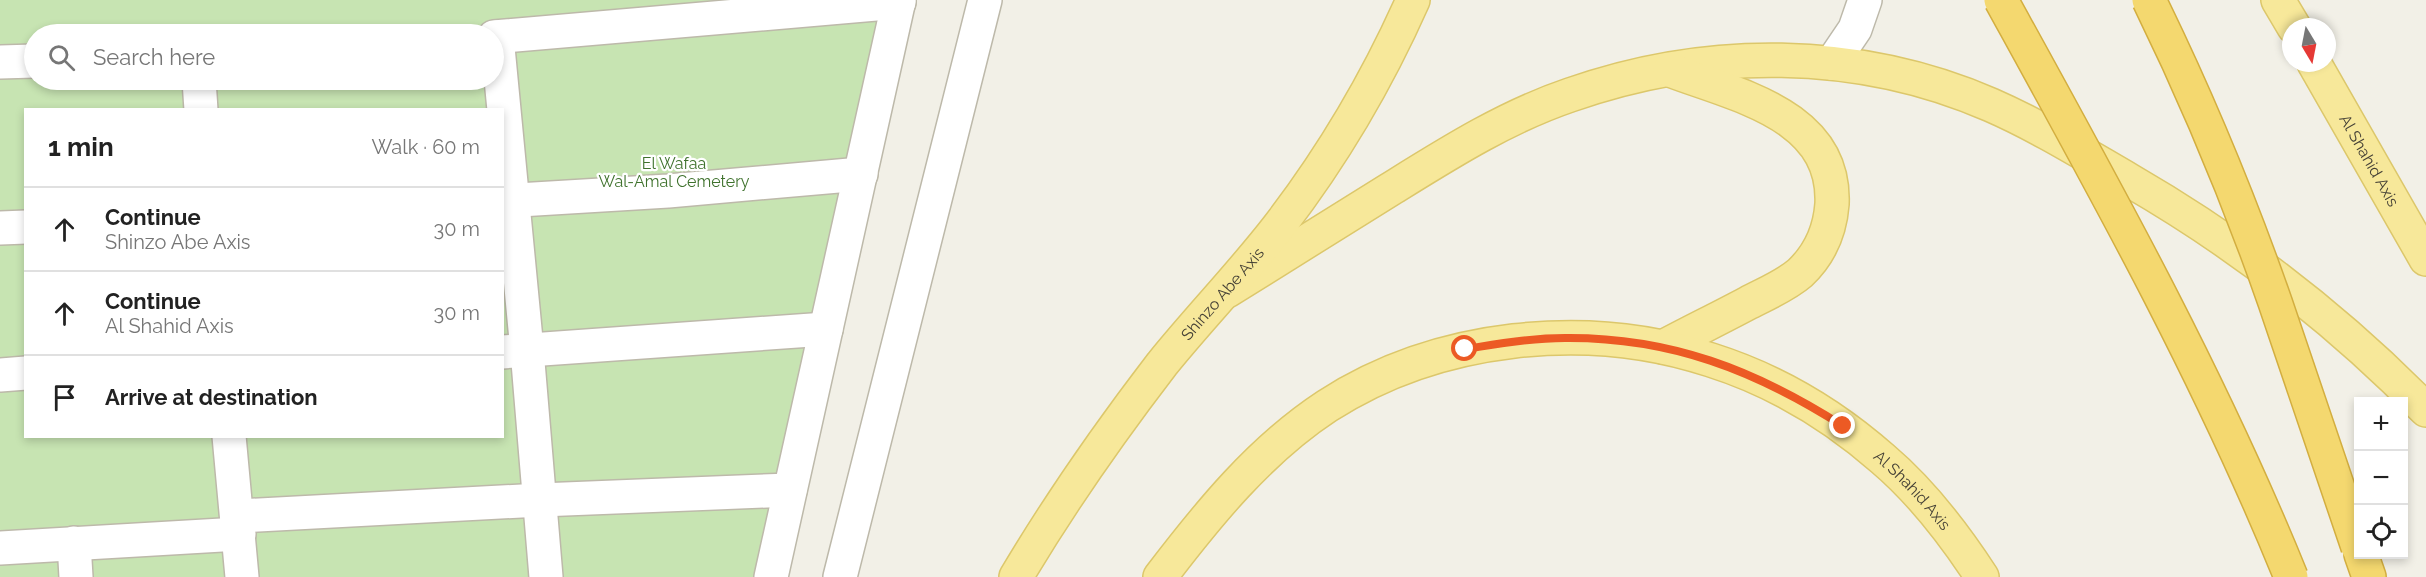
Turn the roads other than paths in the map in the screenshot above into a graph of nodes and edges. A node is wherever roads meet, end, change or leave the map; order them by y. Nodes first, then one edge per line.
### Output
1 (985, 0) edge
2 (1413, 0) edge
3 (1865, 0) edge
4 (2001, 0) edge
5 (2149, 0) edge
6 (2278, 0) edge
7 (899, 1) edge
8 (2289, 18) edge
9 (504, 36) edge
10 (24, 62) edge
11 (0, 63) edge
12 (1832, 63) junction
13 (1668, 69) junction
14 (2319, 72) edge
15 (200, 90) edge
16 (499, 90) edge
17 (201, 108) edge
18 (501, 108) edge
19 (504, 151) edge
20 (861, 174) junction
21 (508, 201) edge
22 (24, 227) edge
23 (0, 228) edge
24 (2426, 259) edge
25 (1227, 291) junction
26 (826, 329) junction
27 (1663, 347) junction
28 (515, 351) edge
29 (24, 373) edge
30 (0, 375) edge
31 (2426, 410) edge
32 (229, 438) edge
33 (790, 490) junction
34 (540, 500) junction
35 (238, 525) junction
36 (2354, 536) edge
37 (75, 543) junction
38 (0, 548) edge
39 (2362, 559) edge
40 (76, 577) edge
41 (242, 577) edge
42 (546, 577) edge
43 (771, 577) edge
44 (840, 577) edge
45 (1016, 577) edge
46 (1161, 577) edge
47 (1982, 577) edge
48 (2291, 577) edge
49 (2369, 577) edge

1 - 44 lane
2 - 25 main road, Shinzo Abe Axis
3 - 12 lane
4 - 48 highway, bridge
5 - 36 highway, bridge
6 - 8 main road
7 - 9 lane
7 - 20 lane
10 - 11 lane
12 - 13 main road
12 - 31 main road
13 - 25 main road
13 - 27 main road
14 - 24 main road, Al Shahid Axis
15 - 17 lane
16 - 18 lane
19 - 21 lane
20 - 21 lane
20 - 26 lane
21 - 28 lane
22 - 23 lane
25 - 45 main road, Shinzo Abe Axis
26 - 28 lane
26 - 33 lane
27 - 46 main road
27 - 47 main road, Al Shahid Axis
28 - 34 lane
29 - 30 lane
32 - 35 lane
33 - 34 lane
33 - 43 lane
34 - 35 lane
34 - 42 lane
35 - 37 lane
35 - 41 lane
37 - 38 lane
37 - 40 lane
39 - 49 highway

